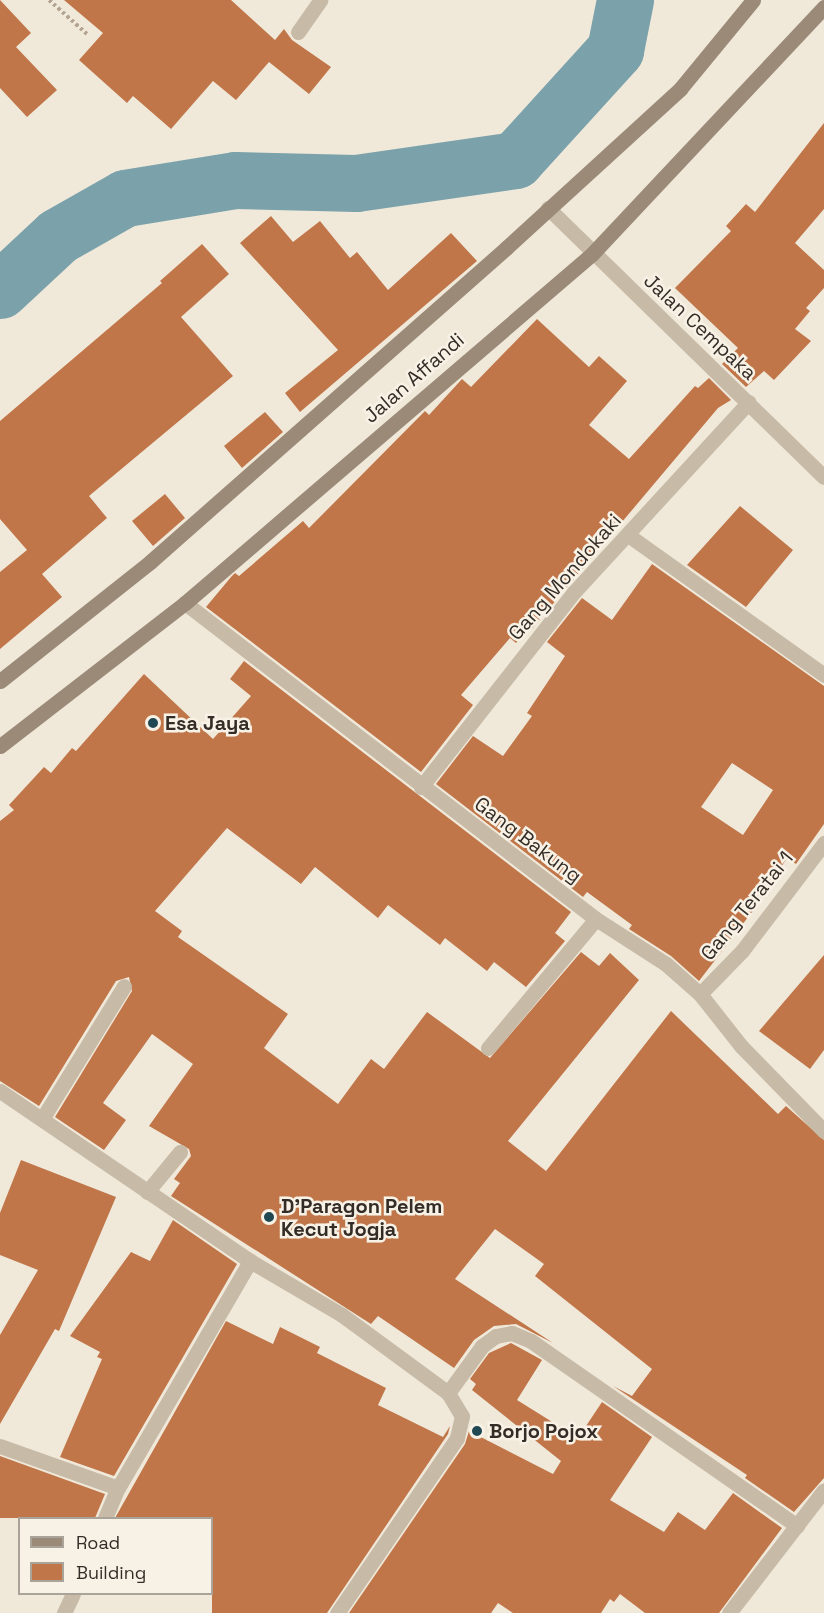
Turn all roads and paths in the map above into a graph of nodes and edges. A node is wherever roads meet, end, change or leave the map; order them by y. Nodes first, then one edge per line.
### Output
1 (50, 0) edge
2 (320, 0) edge
3 (753, 0) edge
4 (824, 7) edge
5 (298, 33) dead end
6 (87, 34) dead end
7 (548, 208) junction
8 (592, 254) junction
9 (749, 402) junction
10 (824, 477) edge
11 (628, 535) junction
12 (185, 603) junction
13 (824, 675) edge
14 (0, 681) edge
15 (0, 746) edge
16 (421, 787) junction
17 (824, 843) edge
18 (596, 919) junction
19 (124, 986) dead end
20 (700, 994) junction
21 (488, 1048) dead end
22 (0, 1091) edge
23 (42, 1119) junction
24 (824, 1131) edge
25 (180, 1152) dead end
26 (147, 1192) junction
27 (250, 1261) junction
28 (448, 1393) junction
29 (0, 1446) edge
30 (118, 1488) junction
31 (824, 1490) edge
32 (105, 1517) edge
33 (797, 1526) junction
34 (72, 1595) edge
35 (64, 1613) edge
36 (337, 1613) edge
37 (729, 1613) edge

1 - 6 path
2 - 5 street
3 - 7 main road, Jalan Affandi
4 - 8 main road, Jalan Affandi
7 - 8 street, Jalan Cempaka
7 - 14 main road, Jalan Affandi
8 - 9 street, Jalan Cempaka
8 - 12 main road, Jalan Affandi
9 - 10 street, Jalan Cempaka
9 - 11 street, Gang Mondokaki
11 - 13 street
11 - 16 street, Gang Mondokaki
12 - 15 main road, Jalan Affandi
12 - 16 street, Gang Bakung
16 - 18 street, Gang Bakung
17 - 20 street, Gang Teratai 1
18 - 20 street, Gang Bakung
18 - 21 street
19 - 23 street
20 - 24 street, Gang Bakung
22 - 23 street
23 - 26 street
25 - 26 street
26 - 27 street
27 - 28 street
27 - 30 street
28 - 33 street
28 - 36 street
29 - 30 street
30 - 32 street
31 - 33 street
33 - 37 street
34 - 35 street

